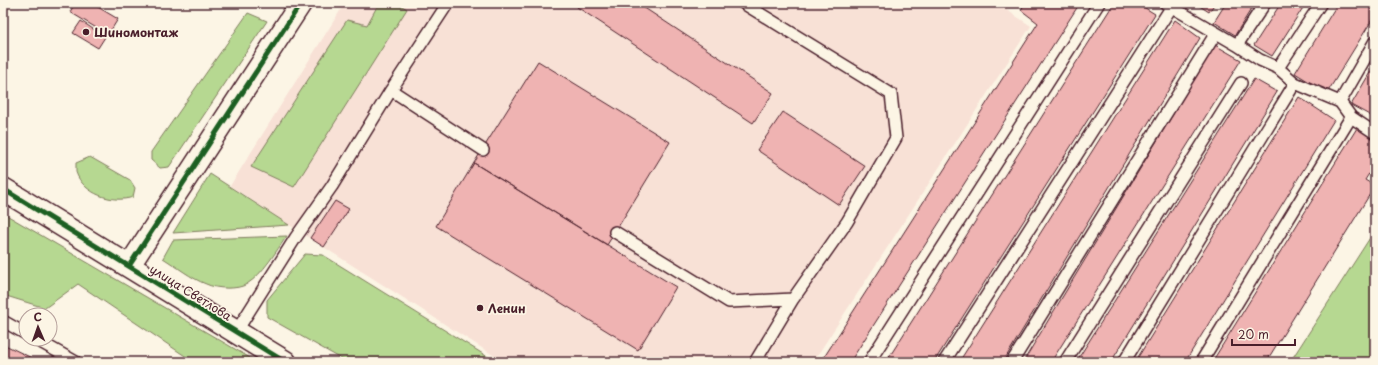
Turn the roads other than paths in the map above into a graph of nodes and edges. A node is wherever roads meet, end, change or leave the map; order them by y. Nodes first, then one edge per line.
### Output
1 (301, 3) edge
2 (448, 3) edge
3 (743, 3) edge
4 (1099, 3) edge
5 (1265, 3) edge
6 (1321, 3) edge
7 (1170, 4) edge
8 (1216, 33) junction
9 (1375, 41) edge
10 (1237, 45) junction
11 (1278, 68) junction
12 (1241, 83) dead end
13 (1295, 83) junction
14 (391, 90) junction
15 (1340, 102) junction
16 (1351, 117) junction
17 (1375, 133) edge
18 (483, 150) dead end
19 (3, 189) edge
20 (615, 232) dead end
21 (129, 266) junction
22 (793, 299) junction
23 (3, 320) edge
24 (18, 329) edge
25 (236, 332) junction
26 (50, 347) edge
27 (76, 362) edge
28 (285, 362) edge
29 (754, 362) edge
30 (869, 362) edge
31 (944, 362) edge
32 (1012, 362) edge
33 (1065, 362) edge
34 (1124, 362) edge
35 (1201, 362) edge

1 - 21 street
2 - 14 lane
3 - 22 lane
4 - 30 lane
5 - 10 lane
6 - 11 lane
7 - 8 lane
7 - 31 lane
8 - 10 lane
8 - 32 lane
9 - 15 lane
10 - 11 lane
11 - 13 lane
12 - 33 lane
13 - 15 lane
13 - 34 lane
14 - 18 lane
14 - 25 lane
15 - 16 lane
16 - 17 lane
16 - 35 lane
19 - 21 street, улица Светлова
20 - 22 lane
21 - 25 street, улица Светлова
22 - 29 lane
23 - 24 lane
25 - 28 street, улица Светлова
26 - 27 lane

